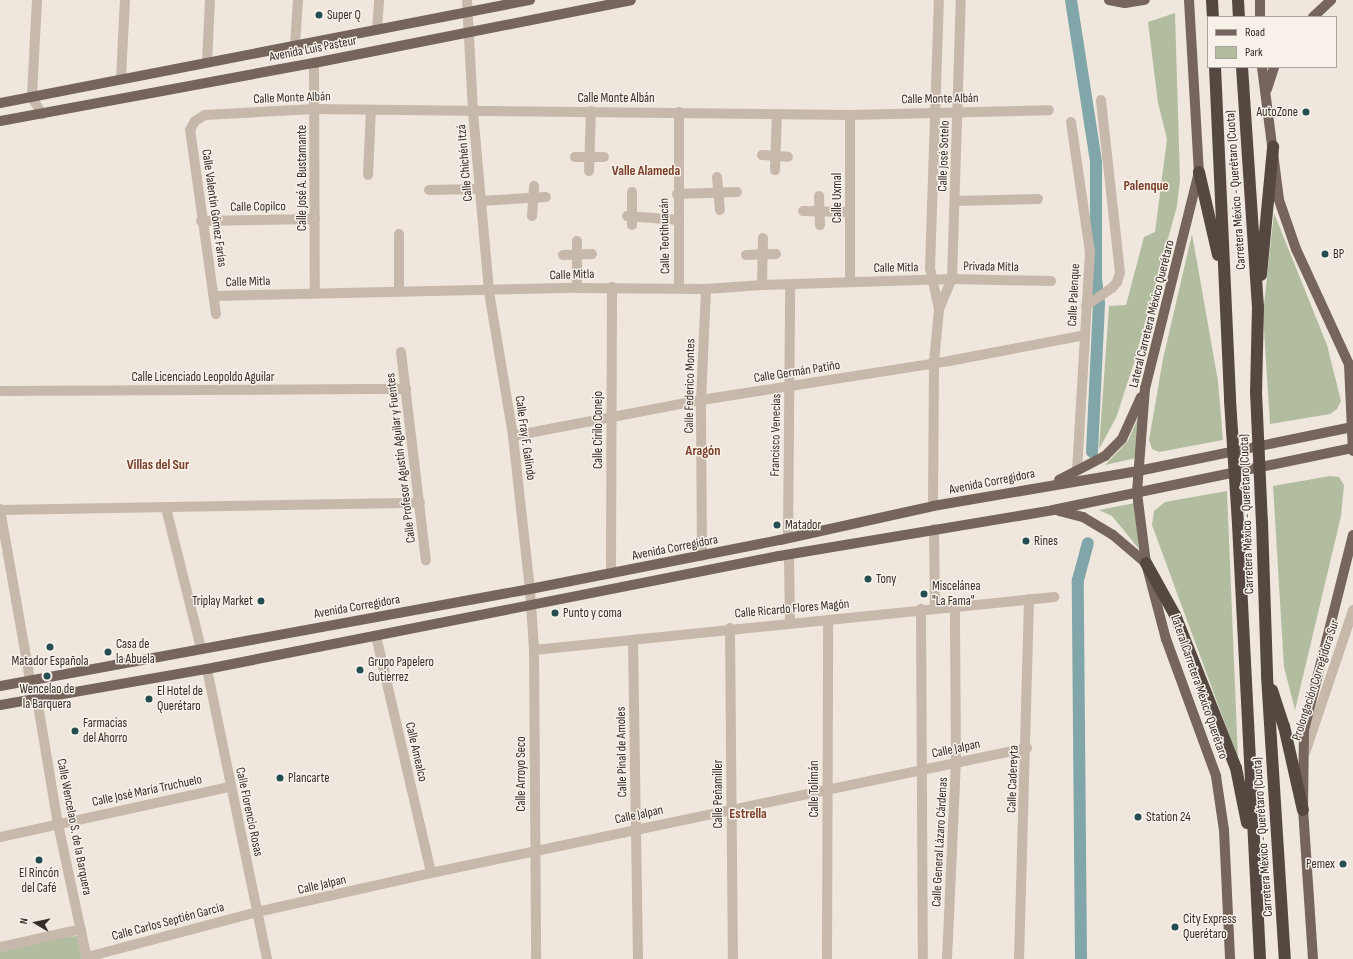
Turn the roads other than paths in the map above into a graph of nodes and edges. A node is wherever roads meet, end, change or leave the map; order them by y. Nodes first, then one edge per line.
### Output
1 (37, 0) edge
2 (125, 0) edge
3 (210, 0) edge
4 (298, 0) edge
5 (379, 0) edge
6 (467, 0) edge
7 (530, 0) edge
8 (630, 0) edge
9 (939, 0) edge
10 (961, 0) edge
11 (1110, 0) edge
12 (1145, 0) edge
13 (1189, 0) edge
14 (1212, 0) edge
15 (1238, 0) edge
16 (1260, 0) edge
17 (1331, 0) edge
18 (469, 11) junction
19 (1213, 16) edge
20 (1239, 16) edge
21 (1260, 16) edge
22 (1314, 16) edge
23 (377, 30) junction
24 (468, 31) junction
25 (295, 45) junction
26 (207, 62) junction
27 (314, 63) junction
28 (1215, 68) edge
29 (1242, 68) edge
30 (1262, 68) edge
31 (1274, 68) edge
32 (121, 78) junction
33 (1266, 91) junction
34 (32, 97) junction
35 (1101, 100) dead end
36 (0, 103) edge
37 (314, 109) junction
38 (371, 110) junction
39 (1049, 110) dead end
40 (591, 111) junction
41 (937, 111) junction
42 (958, 111) junction
43 (473, 112) junction
44 (679, 112) junction
45 (42, 114) junction
46 (777, 114) junction
47 (850, 115) junction
48 (0, 121) edge
49 (1071, 122) dead end
50 (190, 130) joint
51 (1273, 147) junction
52 (762, 155) dead end
53 (590, 156) junction
54 (604, 156) dead end
55 (776, 156) junction
56 (576, 157) dead end
57 (788, 157) dead end
58 (776, 170) dead end
59 (589, 172) dead end
60 (1199, 172) junction
61 (368, 175) dead end
62 (717, 177) dead end
63 (534, 186) dead end
64 (479, 189) junction
65 (429, 190) dead end
66 (632, 192) dead end
67 (737, 192) dead end
68 (719, 193) junction
69 (677, 194) junction
70 (819, 196) dead end
71 (546, 197) dead end
72 (533, 198) junction
73 (1038, 199) dead end
74 (481, 201) junction
75 (956, 201) junction
76 (720, 210) dead end
77 (803, 211) dead end
78 (819, 211) junction
79 (849, 212) junction
80 (532, 216) dead end
81 (315, 219) junction
82 (679, 220) junction
83 (201, 221) junction
84 (820, 225) dead end
85 (399, 234) dead end
86 (763, 238) dead end
87 (577, 241) dead end
88 (578, 254) junction
89 (592, 254) dead end
90 (763, 254) junction
91 (776, 254) dead end
92 (563, 255) dead end
93 (746, 255) dead end
94 (952, 279) junction
95 (931, 280) junction
96 (1224, 280) junction
97 (1051, 281) dead end
98 (850, 282) junction
99 (762, 285) junction
100 (790, 285) junction
101 (612, 287) junction
102 (577, 288) junction
103 (679, 288) junction
104 (706, 289) junction
105 (399, 292) junction
106 (489, 292) junction
107 (315, 293) junction
108 (214, 296) junction
109 (1090, 303) junction
110 (1258, 306) junction
111 (939, 309) junction
112 (216, 314) dead end
113 (1085, 335) junction
114 (401, 352) dead end
115 (934, 362) junction
116 (1351, 366) edge
117 (790, 386) junction
118 (1145, 388) junction
119 (406, 389) junction
120 (0, 392) edge
121 (701, 400) junction
122 (611, 417) junction
123 (1352, 427) edge
124 (513, 436) junction
125 (1353, 448) edge
126 (1353, 451) edge
127 (1077, 471) junction
128 (1138, 471) junction
129 (1051, 484) junction
130 (1137, 494) junction
131 (420, 503) junction
132 (933, 506) junction
133 (166, 508) junction
134 (0, 510) edge
135 (1053, 510) junction
136 (934, 529) junction
137 (1353, 534) edge
138 (788, 538) junction
139 (789, 555) junction
140 (702, 556) junction
141 (426, 561) dead end
142 (1146, 563) junction
143 (611, 573) junction
144 (530, 589) junction
145 (1054, 596) dead end
146 (1029, 599) junction
147 (955, 605) junction
148 (529, 607) junction
149 (935, 607) junction
150 (920, 609) junction
151 (1353, 610) edge
152 (828, 620) junction
153 (790, 623) junction
154 (730, 628) junction
155 (376, 636) junction
156 (633, 641) junction
157 (201, 648) junction
158 (534, 650) junction
159 (207, 669) junction
160 (1267, 676) junction
161 (30, 680) junction
162 (0, 686) edge
163 (37, 699) junction
164 (0, 705) edge
165 (1027, 748) junction
166 (1303, 759) junction
167 (956, 762) junction
168 (922, 770) junction
169 (230, 787) junction
170 (827, 788) junction
171 (732, 809) junction
172 (1303, 810) junction
173 (58, 824) junction
174 (636, 828) junction
175 (0, 837) edge
176 (534, 852) junction
177 (1255, 862) junction
178 (431, 873) junction
179 (1257, 904) junction
180 (257, 912) junction
181 (81, 929) junction
182 (0, 947) edge
183 (87, 958) edge
184 (267, 959) edge
185 (536, 959) edge
186 (638, 959) edge
187 (733, 959) edge
188 (827, 959) edge
189 (923, 959) edge
190 (948, 959) edge
191 (1019, 959) edge
192 (1230, 959) edge
193 (1253, 959) edge
194 (1260, 959) edge
195 (1285, 959) edge
196 (1313, 959) edge

1 - 34 street
2 - 32 street
3 - 26 street
4 - 25 street
5 - 23 street
6 - 18 street, Calle Chichén Itzá
7 - 18 main road, Avenida Luis Pasteur
8 - 24 main road, Avenida Luis Pasteur
9 - 41 street, Calle José Sotelo
10 - 42 street, Calle José Sotelo
11 - 12 main road
13 - 60 main road, Lateral Carretera México Querétaro
14 - 19 highway
15 - 20 highway
16 - 21 main road
17 - 22 main road
18 - 23 main road, Avenida Luis Pasteur
18 - 24 street, Calle Chichén Itzá
23 - 25 main road, Avenida Luis Pasteur
24 - 27 main road, Avenida Luis Pasteur
24 - 43 street, Calle Chichén Itzá
25 - 26 main road, Avenida Luis Pasteur
26 - 32 main road, Avenida Luis Pasteur
27 - 37 street, Calle José A. Bustamante
27 - 45 main road, Avenida Luis Pasteur
28 - 96 highway, Carretera México - Querétaro (Cuota)
29 - 110 highway, Carretera México - Querétaro (Cuota)
30 - 33 main road
31 - 33 main road
32 - 34 main road, Avenida Luis Pasteur
33 - 51 main road
34 - 36 main road, Avenida Luis Pasteur
34 - 45 street
35 - 109 street
37 - 38 street, Calle Monte Albán
37 - 50 street, Calle Monte Albán
37 - 81 street, Calle José A. Bustamante
38 - 43 street, Calle Monte Albán
38 - 61 street
39 - 42 street, Calle Monte Albán
40 - 43 street, Calle Monte Albán
40 - 44 street, Calle Monte Albán
40 - 53 street
41 - 42 street, Calle Monte Albán
41 - 47 street, Calle Monte Albán
41 - 95 street, Calle José Sotelo
42 - 75 street, Calle José Sotelo
43 - 64 street, Calle Chichén Itzá
44 - 46 street, Calle Monte Albán
44 - 69 street, Calle Teotihuacán
45 - 48 main road, Avenida Luis Pasteur
46 - 47 street, Calle Monte Albán
46 - 55 street
47 - 79 street, Calle Uxmal
49 - 109 street, Calle Palenque
50 - 83 street, Calle Valentín Gómez Farías
51 - 110 highway
51 - 116 main road
52 - 55 street
53 - 54 street
53 - 56 street
53 - 59 street
55 - 57 street
55 - 58 street
60 - 96 highway
60 - 118 main road, Lateral Carretera México Querétaro
62 - 68 street
63 - 72 street
64 - 65 street
64 - 74 street, Calle Chichén Itzá
66 - 82 street
67 - 68 street
68 - 69 street
68 - 76 street
69 - 82 street, Calle Teotihuacán
70 - 78 street
71 - 72 street
72 - 74 street
72 - 80 street
73 - 75 street
74 - 106 street, Calle Chichén Itzá
75 - 94 street, Calle José Sotelo
77 - 78 street
78 - 79 street
78 - 84 street
79 - 98 street, Calle Uxmal
81 - 83 street, Calle Copilco
81 - 107 street, Calle José A. Bustamante
82 - 103 street, Calle Teotihuacán
83 - 108 street, Calle Valentín Gómez Farías
85 - 105 street
86 - 90 street
87 - 88 street
88 - 89 street
88 - 92 street
88 - 102 street
90 - 91 street
90 - 93 street
90 - 99 street
94 - 95 street, Privada Mitla
94 - 97 street, Privada Mitla
94 - 111 street, Calle José Sotelo
95 - 98 street, Calle Mitla
95 - 111 street, Calle José Sotelo
96 - 177 highway, Carretera México - Querétaro (Cuota), bridge
98 - 100 street, Calle Mitla
99 - 100 street, Calle Mitla
99 - 104 street, Calle Mitla
100 - 117 street, Francisco Venecias
101 - 102 street, Calle Mitla
101 - 103 street, Calle Mitla
101 - 122 street, Calle Cirilo Conejo
102 - 106 street, Calle Mitla
103 - 104 street, Calle Mitla
104 - 121 street, Calle Federico Montes
105 - 106 street, Calle Mitla
105 - 107 street, Calle Mitla
106 - 124 street, Calle Fray F. Galindo
107 - 108 street, Calle Mitla
108 - 112 street, Calle Valentín Gómez Farías
109 - 113 street, Calle Palenque
110 - 160 highway, Carretera México - Querétaro (Cuota), bridge
111 - 115 street, Calle José Sotelo
113 - 115 street, Calle Germán Patiño
113 - 127 street, Calle Palenque
114 - 119 street, Calle Profesor Agustín Aguilar y Fuentes
115 - 117 street, Calle Germán Patiño
115 - 132 street, Calle José Sotelo
116 - 123 main road
117 - 121 street, Calle Germán Patiño
117 - 138 street, Francisco Venecias
118 - 127 main road
118 - 128 main road, Lateral Carretera México Querétaro
119 - 120 street, Calle Licenciado Leopoldo Aguilar
119 - 131 street, Calle Profesor Agustín Aguilar y Fuentes
121 - 122 street, Calle Germán Patiño
121 - 140 street, Calle Federico Montes
122 - 124 street, Calle Germán Patiño
122 - 143 street, Calle Cirilo Conejo
123 - 125 main road
123 - 128 main road, Avenida Corregidora
124 - 144 street, Calle Fray F. Galindo
125 - 126 main road
125 - 130 main road
127 - 129 main road
128 - 129 main road, Avenida Corregidora
128 - 130 main road, Lateral Carretera México Querétaro
129 - 132 main road, Avenida Corregidora
130 - 135 main road
130 - 142 main road, Lateral Carretera México Querétaro
131 - 133 street
131 - 141 street, Calle Profesor Agustín Aguilar y Fuentes
132 - 138 main road, Avenida Corregidora
133 - 134 street
133 - 157 street
134 - 161 street
135 - 136 main road
135 - 142 main road
136 - 139 main road
136 - 149 street
137 - 166 main road
138 - 140 main road, Avenida Corregidora
139 - 148 main road
139 - 153 street
140 - 143 main road, Avenida Corregidora
142 - 177 highway
142 - 192 main road, Lateral Carretera México Querétaro
143 - 144 main road, Avenida Corregidora
144 - 148 street, Calle Arroyo Seco
144 - 157 main road, Avenida Corregidora
145 - 146 street, Calle Ricardo Flores Magón
146 - 147 street, Calle Ricardo Flores Magón
146 - 165 street, Calle Cadereyta
147 - 149 street, Calle Ricardo Flores Magón
147 - 167 street, Calle General Lázaro Cárdenas
148 - 155 main road
148 - 158 street, Calle Arroyo Seco
149 - 150 street, Calle Ricardo Flores Magón
150 - 152 street, Calle Ricardo Flores Magón
150 - 168 street, Calle General Lázaro Cárdenas
151 - 166 street, Prolongación Corregidora Sur
152 - 153 street, Calle Ricardo Flores Magón
152 - 170 street, Calle Tolimán
153 - 154 street, Calle Ricardo Flores Magón
154 - 156 street, Calle Ricardo Flores Magón
154 - 171 street, Calle Peñamiller
155 - 159 main road
155 - 178 street, Calle Amealco
156 - 158 street, Calle Ricardo Flores Magón
156 - 174 street, Calle Pinal de Amoles
157 - 161 main road, Avenida Corregidora
158 - 176 street, Calle Arroyo Seco
159 - 163 main road
159 - 169 street, Calle Florencio Rosas
160 - 172 highway
160 - 195 highway, Carretera México - Querétaro (Cuota)
161 - 162 main road, Avenida Corregidora
163 - 164 main road
163 - 173 street, Calle Wencelao S. de la Barquera
165 - 167 street, Calle Jalpan
165 - 191 street, Calle Cadereyta
166 - 172 main road
167 - 168 street, Calle Jalpan
167 - 190 street, Calle General Lázaro Cárdenas
168 - 170 street, Calle Jalpan
168 - 189 street, Calle General Lázaro Cárdenas
169 - 173 street, Calle José María Truchuelo
169 - 180 street, Calle Florencio Rosas
170 - 171 street, Calle Jalpan
170 - 188 street, Calle Tolimán
171 - 174 street, Calle Jalpan
171 - 187 street, Calle Peñamiller
172 - 196 main road
173 - 175 street, Calle José María Truchuelo
173 - 181 street, Calle Wencelao S. de la Barquera
174 - 176 street, Calle Jalpan
174 - 186 street, Calle Pinal de Amoles
176 - 178 street, Calle Jalpan
176 - 185 street, Calle Arroyo Seco
177 - 179 highway, Carretera México - Querétaro (Cuota)
178 - 180 street, Calle Jalpan
179 - 193 highway
179 - 194 highway, Carretera México - Querétaro (Cuota)
180 - 183 street, Calle Carlos Septién García
180 - 184 street, Calle Florencio Rosas
181 - 182 street
181 - 183 street, Calle Wencelao S. de la Barquera

